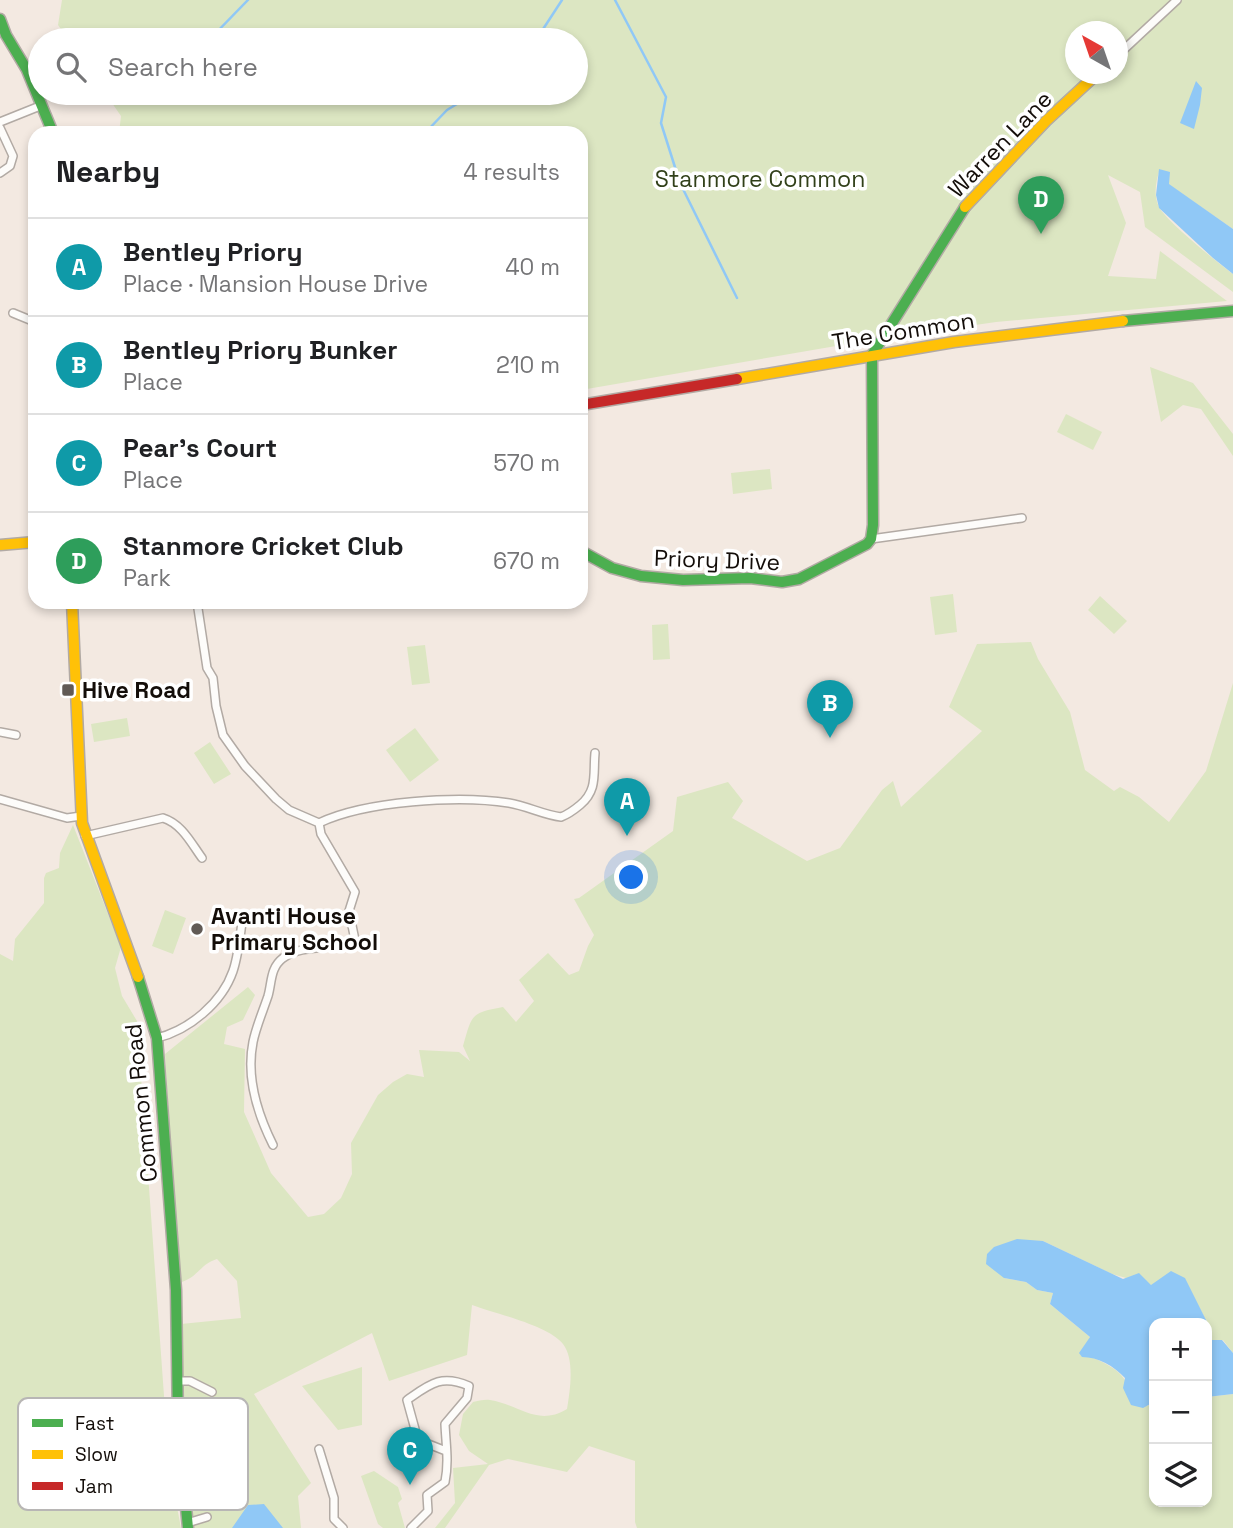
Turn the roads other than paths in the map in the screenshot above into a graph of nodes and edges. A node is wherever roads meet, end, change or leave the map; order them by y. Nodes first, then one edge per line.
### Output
1 (1177, 0) edge
2 (0, 19) edge
3 (1128, 46) edge
4 (28, 73) edge
5 (1086, 84) edge
6 (40, 106) joint
7 (0, 122) edge
8 (50, 126) edge
9 (0, 128) edge
10 (0, 173) edge
11 (1233, 311) edge
12 (13, 313) dead end
13 (28, 319) edge
14 (872, 355) junction
15 (588, 404) edge
16 (1022, 518) dead end
17 (871, 539) junction
18 (28, 542) edge
19 (0, 545) edge
20 (588, 555) edge
21 (72, 609) edge
22 (198, 609) edge
23 (0, 732) edge
24 (16, 735) dead end
25 (595, 752) dead end
26 (0, 799) edge
27 (81, 816) junction
28 (319, 823) junction
29 (85, 836) junction
30 (202, 858) dead end
31 (243, 922) dead end
32 (158, 1038) junction
33 (273, 1145) dead end
34 (177, 1381) junction
35 (212, 1392) dead end
36 (178, 1398) edge
37 (319, 1449) dead end
38 (446, 1451) junction
39 (207, 1517) dead end
40 (188, 1526) edge
41 (343, 1528) edge
42 (411, 1528) edge

1 - 3 street
2 - 4 main road
5 - 14 main road, Warren Lane
6 - 7 street
6 - 8 main road
9 - 10 street
11 - 14 main road, The Common
12 - 13 street
14 - 15 main road, The Common
14 - 17 main road
16 - 17 street
17 - 20 main road, Priory Drive
18 - 19 main road
21 - 27 main road, Common Road
22 - 28 street
23 - 24 street
25 - 28 street
26 - 27 street
27 - 29 main road, Common Road
28 - 33 street
29 - 30 street
29 - 32 main road, Common Road
31 - 32 street
32 - 34 main road, Common Road
34 - 35 street
34 - 36 main road, Common Road
37 - 41 street
38 - 38 street
38 - 42 street
39 - 40 street

